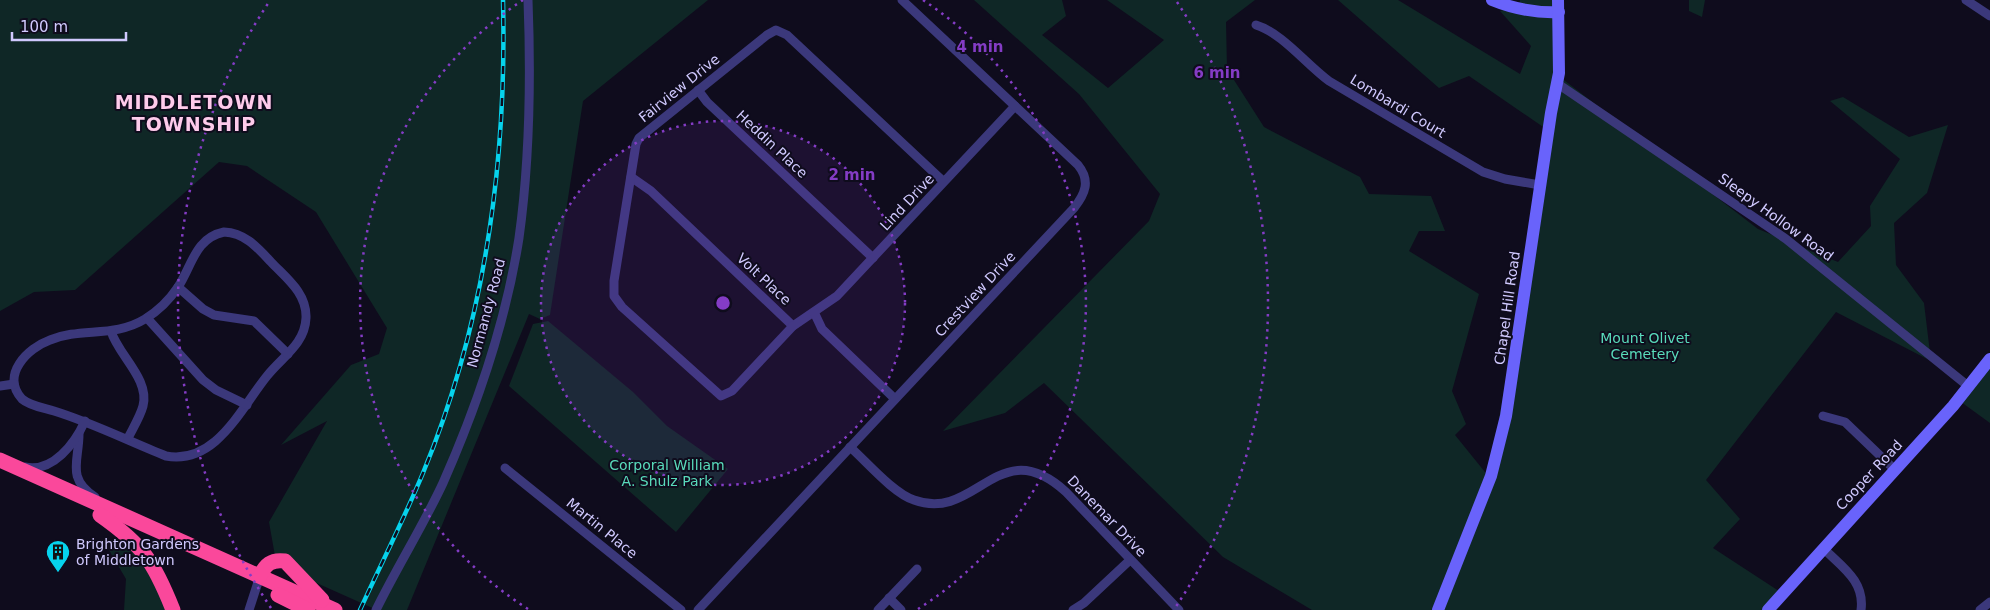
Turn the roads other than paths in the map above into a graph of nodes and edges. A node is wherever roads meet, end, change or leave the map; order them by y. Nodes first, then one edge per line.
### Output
1 (528, 0) edge
2 (902, 0) edge
3 (1492, 0) edge
4 (1966, 0) edge
5 (1559, 6) edge
6 (1990, 16) edge
7 (1256, 25) dead end
8 (1558, 84) junction
9 (698, 90) junction
10 (1015, 106) junction
11 (631, 177) junction
12 (944, 182) junction
13 (1540, 185) junction
14 (873, 258) junction
15 (178, 287) junction
16 (814, 312) junction
17 (146, 318) junction
18 (793, 326) junction
19 (111, 331) junction
20 (288, 354) junction
21 (1990, 359) edge
22 (14, 384) junction
23 (0, 386) edge
24 (1968, 386) junction
25 (895, 399) junction
26 (247, 405) junction
27 (1824, 416) dead end
28 (85, 420) junction
29 (79, 434) junction
30 (128, 438) junction
31 (850, 447) junction
32 (1, 464) edge
33 (505, 468) dead end
34 (1894, 469) junction
35 (120, 513) junction
36 (100, 515) junction
37 (1823, 548) junction
38 (1130, 560) junction
39 (917, 569) dead end
40 (259, 581) junction
41 (889, 598) junction
42 (1990, 602) edge
43 (173, 610) edge
44 (249, 610) edge
45 (308, 610) edge
46 (335, 610) edge
47 (376, 610) edge
48 (681, 610) edge
49 (698, 610) edge
50 (878, 610) edge
51 (902, 610) edge
52 (1073, 610) edge
53 (1179, 610) edge
54 (1438, 610) edge
55 (1768, 610) edge
56 (1861, 610) edge
57 (1980, 610) edge

1 - 47 street, Normandy Road
2 - 10 street, Crestview Drive
3 - 5 street
4 - 6 street
5 - 8 street, Chapel Hill Road
7 - 13 street, Lombardi Court
8 - 13 street, Chapel Hill Road
8 - 24 street, Sleepy Hollow Road
9 - 11 street, Fairview Drive
9 - 12 street, Fairview Drive
9 - 14 street, Heddin Place
10 - 12 street, Lind Drive
10 - 25 street, Crestview Drive
11 - 18 street, Volt Place
11 - 18 street, Fairview Drive
12 - 14 street, Lind Drive
13 - 54 street, Chapel Hill Road
14 - 16 street, Lind Drive
15 - 17 street
15 - 20 street
15 - 20 street
16 - 18 street, Volt Place
16 - 25 street
17 - 19 street
17 - 26 street
19 - 22 street
19 - 30 street
20 - 26 street
21 - 24 street, Cooper Road
22 - 23 street
22 - 28 street
24 - 34 street, Cooper Road
25 - 31 street, Crestview Drive
26 - 30 street
27 - 34 street
28 - 29 street
28 - 30 street
29 - 32 street
29 - 35 street
31 - 38 street, Danemar Drive
31 - 49 street, Crestview Drive
32 - 35 highway
32 - 36 highway
33 - 48 street, Martin Place
34 - 37 street, Cooper Road
35 - 40 highway
36 - 40 highway
36 - 43 highway
37 - 55 street, Cooper Road
37 - 56 street
38 - 52 street
38 - 53 street, Danemar Drive
39 - 41 street
40 - 44 street
40 - 45 highway
40 - 46 highway
40 - 46 highway
41 - 50 street
41 - 51 street
42 - 57 street

